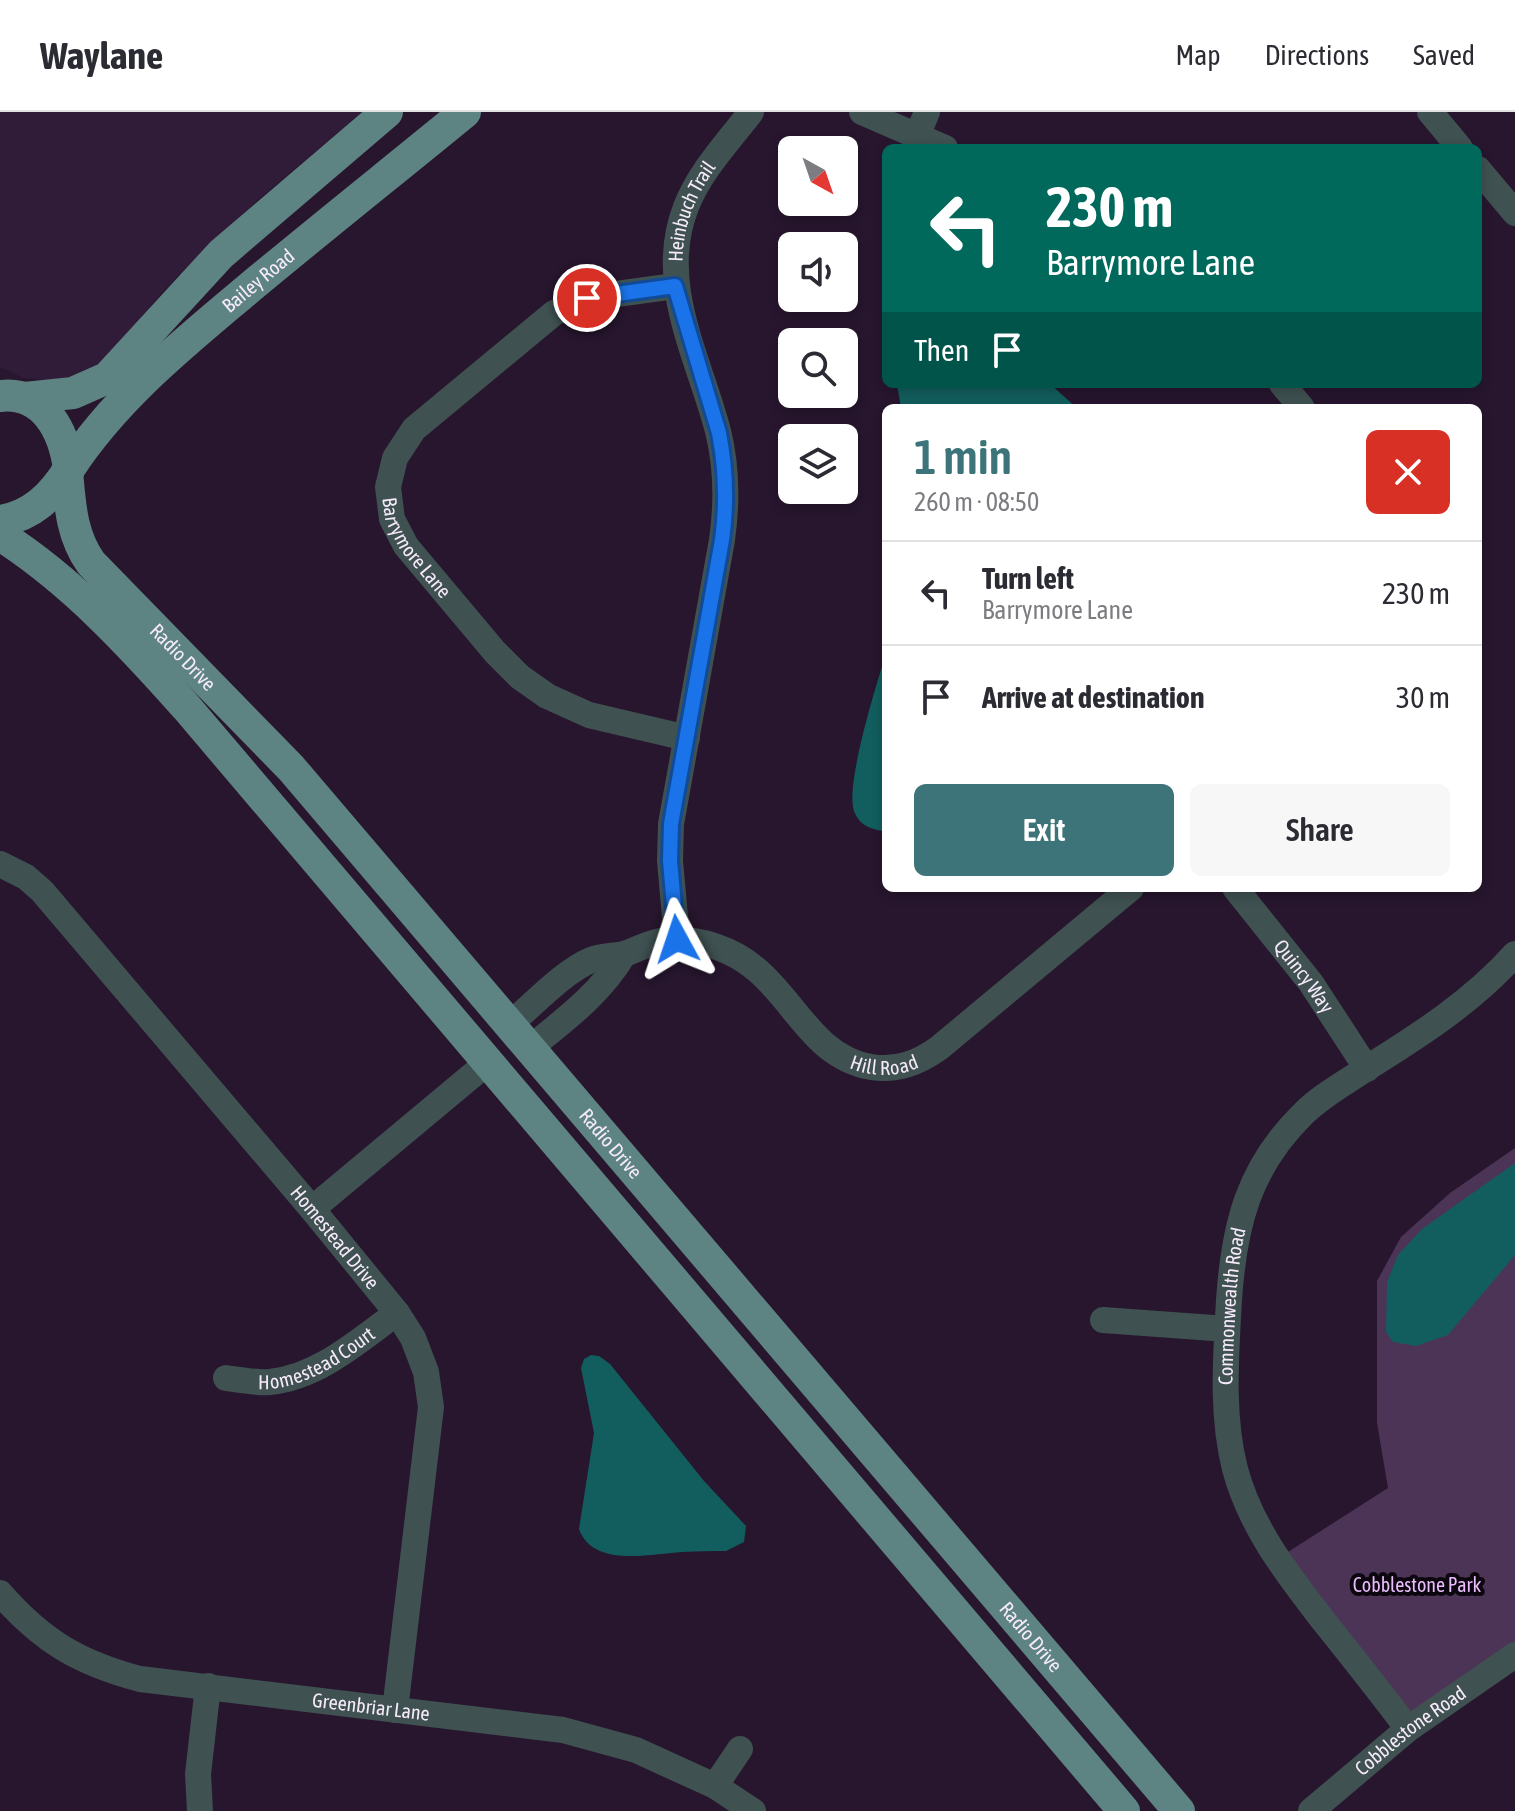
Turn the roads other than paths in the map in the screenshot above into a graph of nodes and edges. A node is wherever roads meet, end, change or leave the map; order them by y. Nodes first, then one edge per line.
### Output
1 (387, 112) edge
2 (440, 112) edge
3 (465, 112) edge
4 (751, 112) edge
5 (862, 112) edge
6 (1430, 112) edge
7 (922, 124) edge
8 (941, 144) edge
9 (1457, 144) edge
10 (1482, 174) edge
11 (383, 179) junction
12 (1515, 213) edge
13 (675, 286) junction
14 (1285, 388) edge
15 (12, 393) edge
16 (1299, 404) edge
17 (68, 470) junction
18 (0, 521) edge
19 (0, 535) edge
20 (687, 738) junction
21 (0, 864) edge
22 (1126, 892) edge
23 (1238, 892) edge
24 (677, 939) junction
25 (624, 954) junction
26 (1515, 954) edge
27 (510, 1024) junction
28 (530, 1048) junction
29 (487, 1063) junction
30 (1367, 1069) junction
31 (312, 1209) junction
32 (397, 1313) junction
33 (1103, 1320) dead end
34 (1227, 1329) junction
35 (226, 1378) dead end
36 (0, 1593) edge
37 (1515, 1655) edge
38 (208, 1686) junction
39 (395, 1710) junction
40 (1408, 1729) junction
41 (740, 1749) dead end
42 (715, 1786) junction
43 (200, 1811) edge
44 (753, 1811) edge
45 (1124, 1811) edge
46 (1179, 1811) edge
47 (1311, 1811) edge

1 - 15 main road, Bailey Road
2 - 11 street
3 - 11 main road, Bailey Road
4 - 13 street, Heinbuch Trail
5 - 7 street
6 - 9 street
7 - 8 street
10 - 12 street
11 - 17 main road, Bailey Road
13 - 20 street, Heinbuch Trail
13 - 20 street, Barrymore Lane
14 - 16 street
15 - 17 main road, Radio Drive
17 - 18 main road, Bailey Road
17 - 27 main road, Radio Drive
19 - 29 main road, Radio Drive
20 - 24 street, Heinbuch Trail
21 - 31 street, Homestead Drive
22 - 24 street, Hill Road
23 - 30 street, Quincy Way
24 - 25 street, Hill Road
25 - 27 street, Hill Road
25 - 28 street
26 - 30 street, Commonwealth Road
27 - 28 main road, Radio Drive
28 - 46 main road, Radio Drive
29 - 31 street
29 - 45 main road, Radio Drive
30 - 34 street, Commonwealth Road
31 - 32 street, Homestead Drive
32 - 35 street, Homestead Court
32 - 39 street, Homestead Drive
33 - 34 street
34 - 40 street, Commonwealth Road
36 - 38 street, Greenbriar Lane
37 - 40 street, Cobblestone Road
38 - 39 street, Greenbriar Lane
38 - 43 street
39 - 42 street, Greenbriar Lane
40 - 47 street, Cobblestone Road
41 - 42 street
42 - 44 street, Greenbriar Lane

